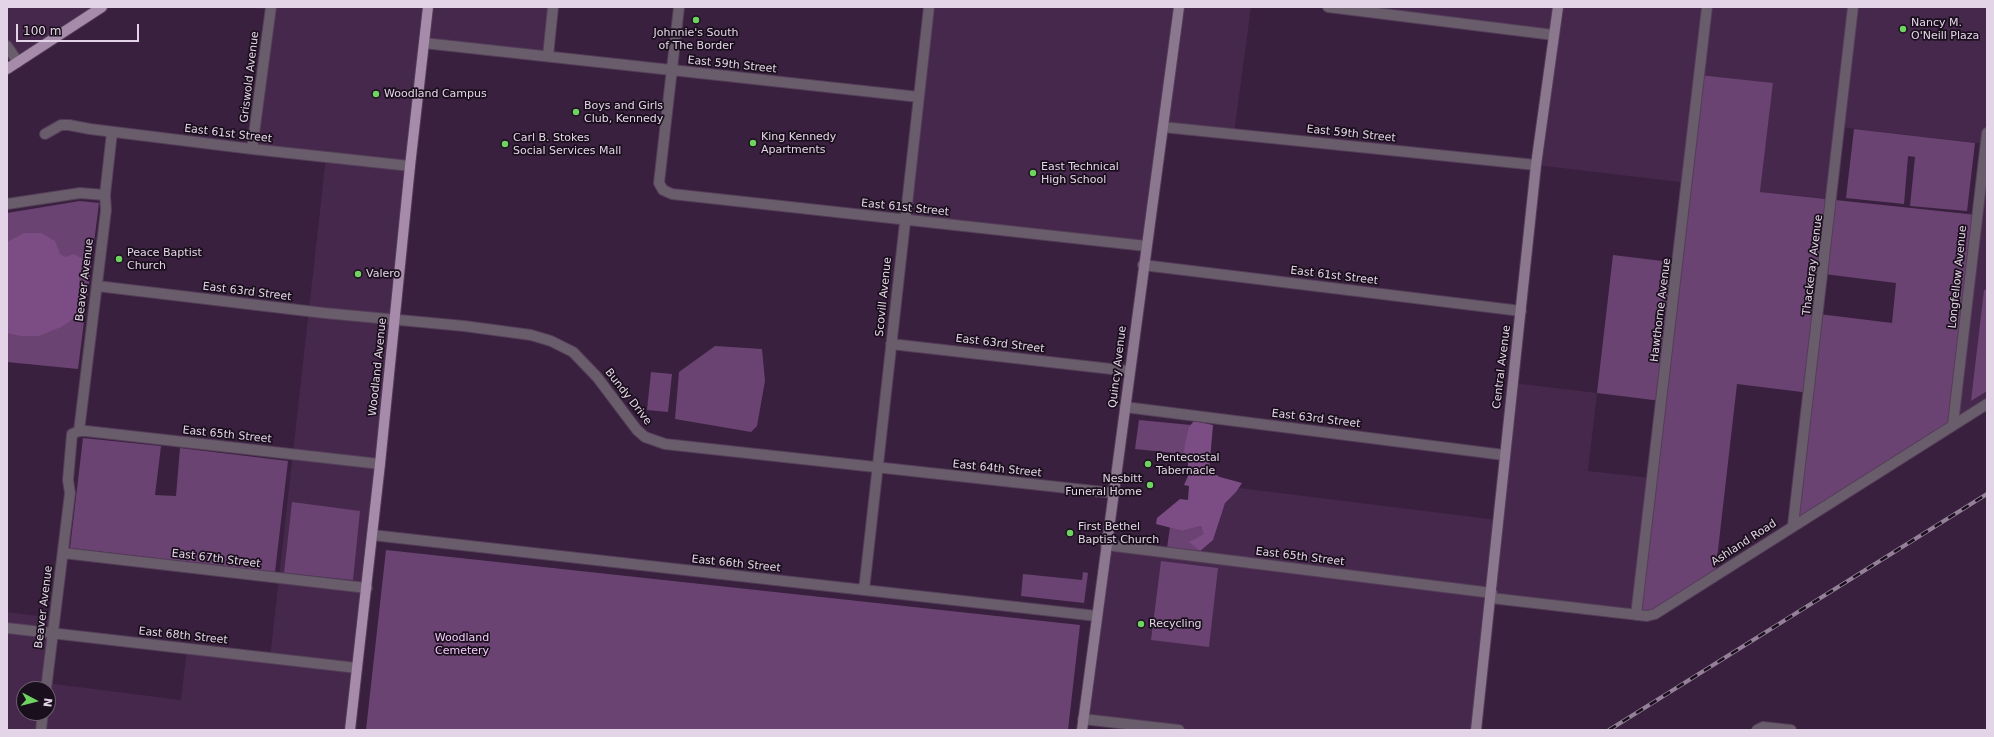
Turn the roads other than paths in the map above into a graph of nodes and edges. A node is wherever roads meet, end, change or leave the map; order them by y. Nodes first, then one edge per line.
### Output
1 (102, 7) edge
2 (271, 7) edge
3 (428, 7) edge
4 (553, 7) edge
5 (679, 7) edge
6 (929, 7) edge
7 (1179, 7) edge
8 (1328, 7) edge
9 (1558, 7) edge
10 (1707, 7) edge
11 (1854, 7) edge
12 (1554, 35) junction
13 (424, 43) junction
14 (7, 46) edge
15 (548, 56) junction
16 (18, 62) junction
17 (7, 70) edge
18 (670, 71) junction
19 (919, 97) junction
20 (1163, 126) junction
21 (112, 132) junction
22 (1987, 133) edge
23 (46, 134) dead end
24 (252, 149) junction
25 (1536, 165) junction
26 (410, 166) junction
27 (105, 195) junction
28 (7, 204) edge
29 (904, 220) junction
30 (1146, 246) junction
31 (1143, 265) junction
32 (97, 286) junction
33 (1521, 311) junction
34 (394, 319) junction
35 (891, 344) junction
36 (1129, 371) junction
37 (1987, 404) edge
38 (1125, 407) junction
39 (1953, 424) junction
40 (76, 432) junction
41 (1504, 455) junction
42 (380, 464) junction
43 (878, 468) junction
44 (1114, 493) junction
45 (1793, 525) junction
46 (372, 535) junction
47 (1106, 545) junction
48 (63, 553) junction
49 (367, 588) junction
50 (864, 590) junction
51 (1491, 595) junction
52 (1636, 615) junction
53 (1097, 616) junction
54 (7, 628) edge
55 (53, 633) junction
56 (357, 668) junction
57 (47, 681) edge
58 (1083, 719) junction
59 (350, 730) edge
60 (1082, 730) edge
61 (1179, 730) edge
62 (1476, 730) edge
63 (1757, 730) edge
64 (1791, 730) edge

1 - 16 main road
2 - 24 street, Griswold Avenue
3 - 13 main road, Woodland Avenue
4 - 15 street
5 - 18 street
6 - 19 street, Scovill Avenue
7 - 20 street, Quincy Avenue
8 - 12 street
9 - 12 street, Central Avenue
10 - 52 street, Hawthorne Avenue
11 - 45 street, Thackeray Avenue
12 - 25 street, Central Avenue
13 - 15 street, East 59th Street
13 - 26 main road, Woodland Avenue
14 - 16 street
15 - 18 street, East 59th Street
16 - 17 main road
18 - 19 street, East 59th Street
18 - 29 street, East 61st Street
19 - 29 street, Scovill Avenue
20 - 25 street, East 59th Street
20 - 30 street, Quincy Avenue
21 - 23 street, East 61st Street
21 - 24 street, East 61st Street
21 - 27 street, Beaver Avenue
22 - 39 street, Longfellow Avenue
24 - 26 street, East 61st Street
25 - 33 street, Central Avenue
26 - 34 main road, Woodland Avenue
27 - 28 street
27 - 32 street, Beaver Avenue
29 - 30 street, East 61st Street
29 - 35 street, Scovill Avenue
30 - 31 street, Quincy Avenue
31 - 33 street, East 61st Street
31 - 36 street, Quincy Avenue
32 - 34 street, East 63rd Street
32 - 40 street, Beaver Avenue
33 - 41 street, Central Avenue
34 - 42 main road, Woodland Avenue
34 - 43 street, Bundy Drive
35 - 36 street, East 63rd Street
35 - 43 street, Scovill Avenue
36 - 38 street, Quincy Avenue
37 - 39 street, Ashland Road
38 - 41 street, East 63rd Street
38 - 44 street, Quincy Avenue
39 - 45 street, Ashland Road
40 - 42 street, East 65th Street
40 - 48 street, Beaver Avenue
41 - 51 street, Central Avenue
42 - 46 main road, Woodland Avenue
43 - 44 street, East 64th Street
43 - 50 street, Scovill Avenue
44 - 47 street, Quincy Avenue
45 - 52 street, Ashland Road
46 - 49 main road, Woodland Avenue
46 - 50 street, East 66th Street
47 - 51 street, East 65th Street
47 - 53 street, Quincy Avenue
48 - 49 street, East 67th Street
48 - 55 street, Beaver Avenue
49 - 56 main road, Woodland Avenue
50 - 53 street, East 66th Street
51 - 52 street, Ashland Road
51 - 62 street, Central Avenue
53 - 58 street, Quincy Avenue
54 - 55 street, East 68th Street
55 - 56 street, East 68th Street
55 - 57 street, Beaver Avenue
56 - 59 main road, Woodland Avenue
58 - 60 street, Quincy Avenue
58 - 61 street
63 - 64 street

